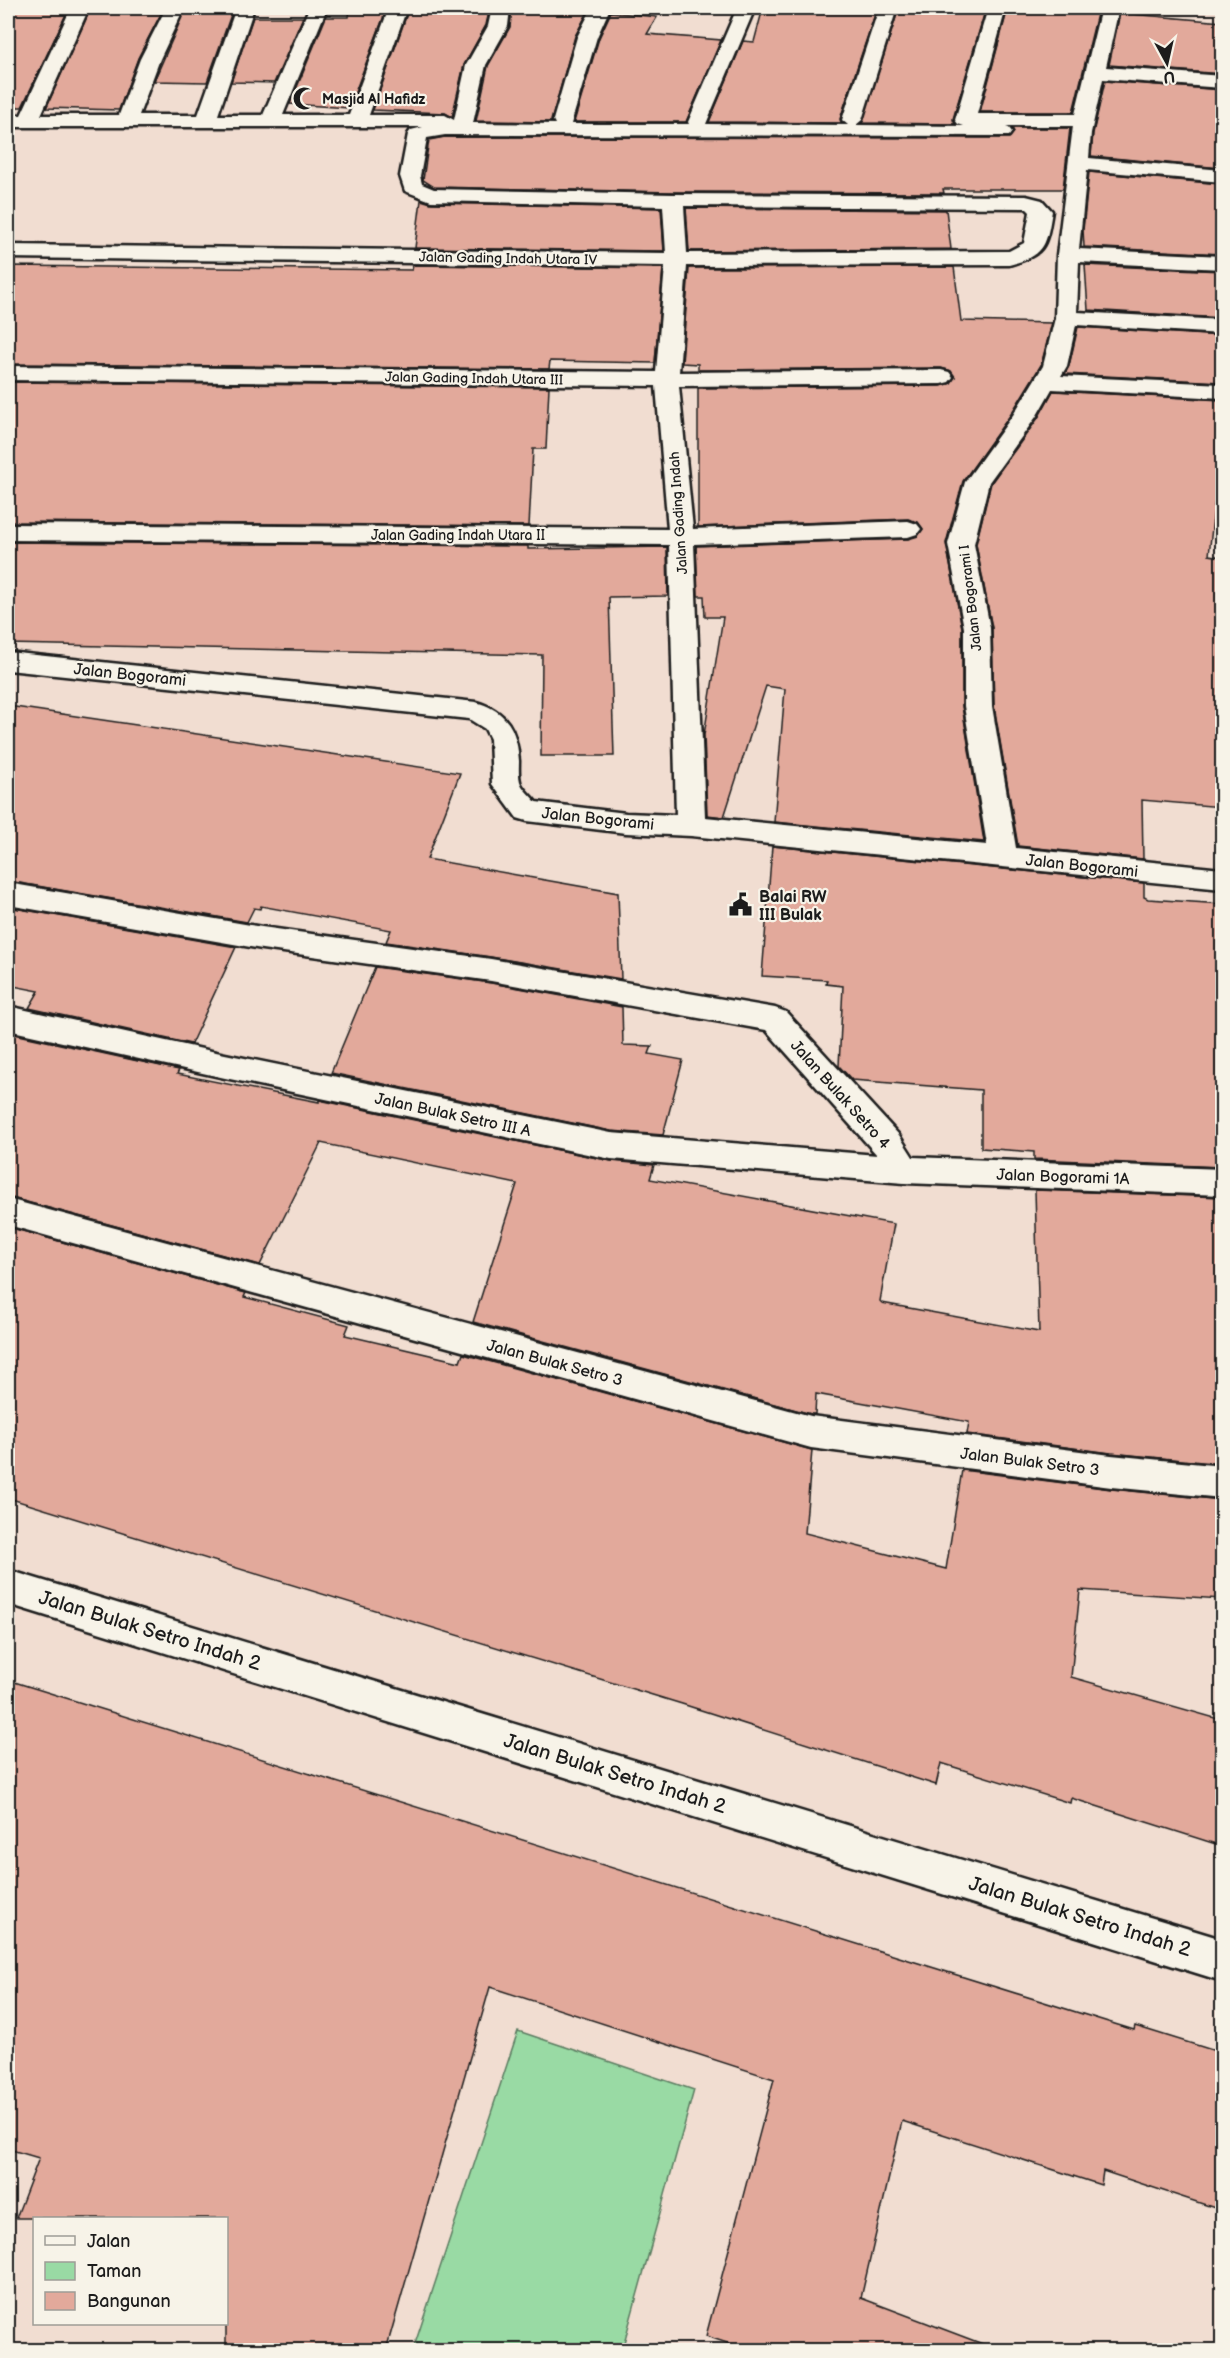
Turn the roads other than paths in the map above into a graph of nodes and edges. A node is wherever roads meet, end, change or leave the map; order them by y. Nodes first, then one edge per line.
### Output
1 (80, 8) edge
2 (175, 8) edge
3 (245, 8) edge
4 (318, 8) edge
5 (398, 8) edge
6 (501, 8) edge
7 (601, 8) edge
8 (746, 8) edge
9 (888, 8) edge
10 (997, 8) edge
11 (1110, 8) edge
12 (1095, 72) junction
13 (1222, 82) edge
14 (563, 120) junction
15 (852, 120) junction
16 (965, 120) junction
17 (1083, 120) junction
18 (18, 121) edge
19 (127, 121) junction
20 (206, 121) junction
21 (270, 121) junction
22 (357, 121) junction
23 (464, 121) junction
24 (698, 122) junction
25 (1002, 132) dead end
26 (1077, 163) junction
27 (1222, 176) edge
28 (673, 200) junction
29 (8, 252) edge
30 (1068, 255) junction
31 (676, 260) junction
32 (1222, 262) edge
33 (1066, 318) junction
34 (1222, 327) edge
35 (8, 373) edge
36 (941, 377) dead end
37 (667, 378) junction
38 (1045, 382) junction
39 (1222, 392) edge
40 (908, 529) dead end
41 (8, 532) edge
42 (681, 537) junction
43 (8, 661) edge
44 (691, 826) junction
45 (1003, 857) junction
46 (1222, 879) edge
47 (8, 894) edge
48 (8, 1018) edge
49 (904, 1170) junction
50 (1222, 1182) edge
51 (8, 1212) edge
52 (1222, 1482) edge
53 (8, 1587) edge
54 (1222, 1960) edge

1 - 18 street
2 - 19 street
3 - 20 street
4 - 21 street
5 - 22 street
6 - 23 street
7 - 14 street
8 - 24 street
9 - 15 street
10 - 16 street
11 - 12 street, Jalan Bogorami I
12 - 13 street
12 - 17 street, Jalan Bogorami I
14 - 23 street
14 - 24 street
15 - 16 street
15 - 24 street
16 - 17 street
17 - 26 street, Jalan Bogorami I
18 - 19 street
19 - 20 street
20 - 21 street
21 - 22 street
22 - 23 street
25 - 28 street
26 - 27 street
26 - 30 street, Jalan Bogorami I
28 - 31 street, Jalan Gading Indah
28 - 31 street, Jalan Gading Indah Utara IV
29 - 31 street, Jalan Gading Indah Utara IV
30 - 32 street
30 - 33 street, Jalan Bogorami I
31 - 37 street, Jalan Gading Indah
33 - 34 street
33 - 38 street, Jalan Bogorami I
35 - 37 street, Jalan Gading Indah Utara III
36 - 37 street, Jalan Gading Indah Utara III
37 - 42 street, Jalan Gading Indah
38 - 39 street
38 - 45 street, Jalan Bogorami I
40 - 42 street, Jalan Gading Indah Utara II
41 - 42 street, Jalan Gading Indah Utara II
42 - 44 street, Jalan Gading Indah
43 - 44 street, Jalan Bogorami
44 - 45 street, Jalan Bogorami
45 - 46 street, Jalan Bogorami
47 - 49 street, Jalan Bulak Setro 4
48 - 49 street, Jalan Bulak Setro III A
49 - 50 street, Jalan Bogorami 1A
51 - 52 street, Jalan Bulak Setro 3
53 - 54 street, Jalan Bulak Setro Indah 2

